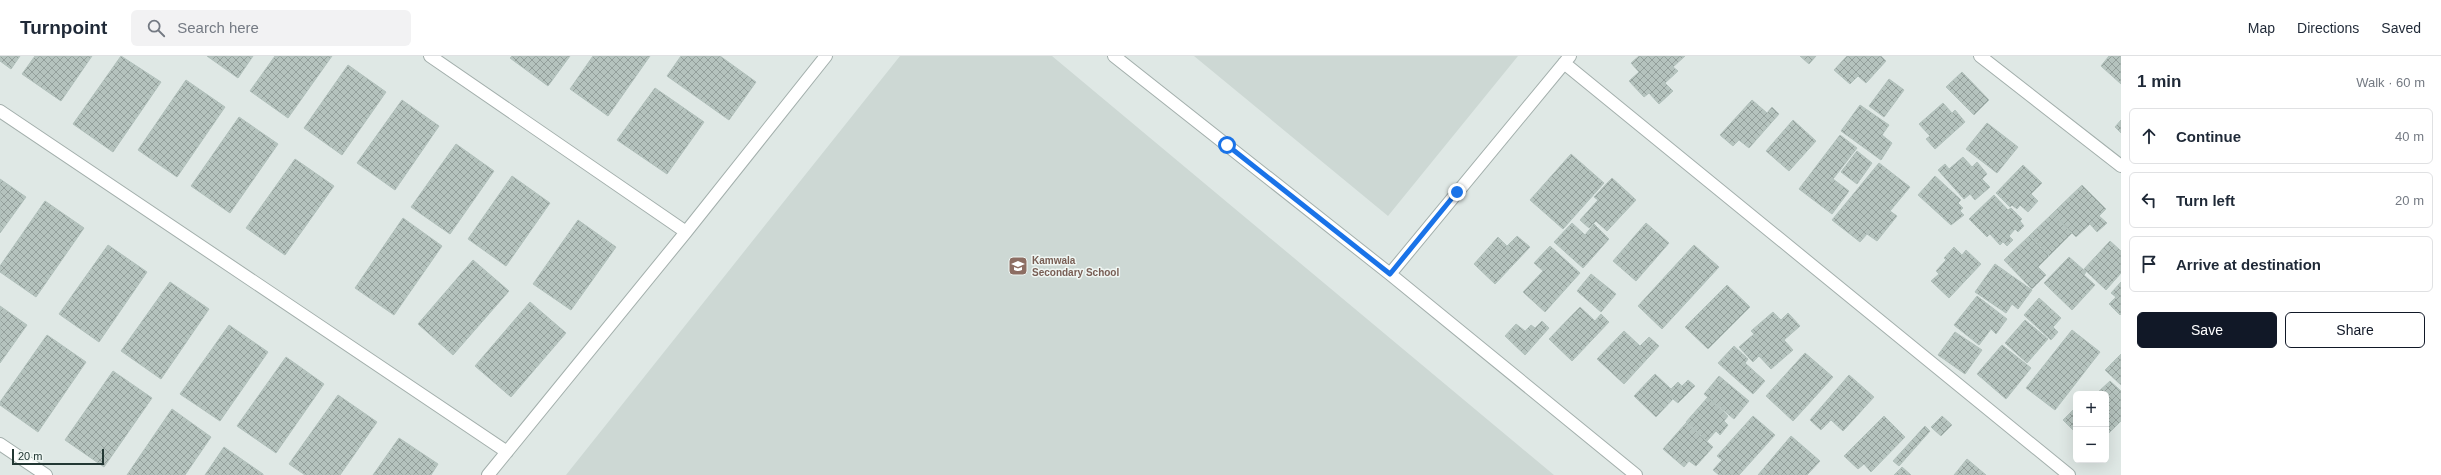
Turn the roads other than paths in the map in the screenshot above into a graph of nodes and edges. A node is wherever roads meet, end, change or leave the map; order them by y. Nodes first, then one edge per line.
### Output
1 (430, 56) edge
2 (826, 56) edge
3 (1114, 56) edge
4 (1980, 56) edge
5 (1567, 60) edge
6 (0, 111) edge
7 (2121, 166) edge
8 (686, 232) junction
9 (1390, 274) junction
10 (0, 444) edge
11 (507, 452) junction
12 (46, 475) edge
13 (488, 475) edge
14 (1636, 475) edge
15 (2068, 475) edge

1 - 8 street
2 - 8 street
3 - 9 street
4 - 7 street
5 - 9 street
5 - 15 street
6 - 11 street
8 - 11 street
9 - 14 street
10 - 12 street
11 - 13 street

